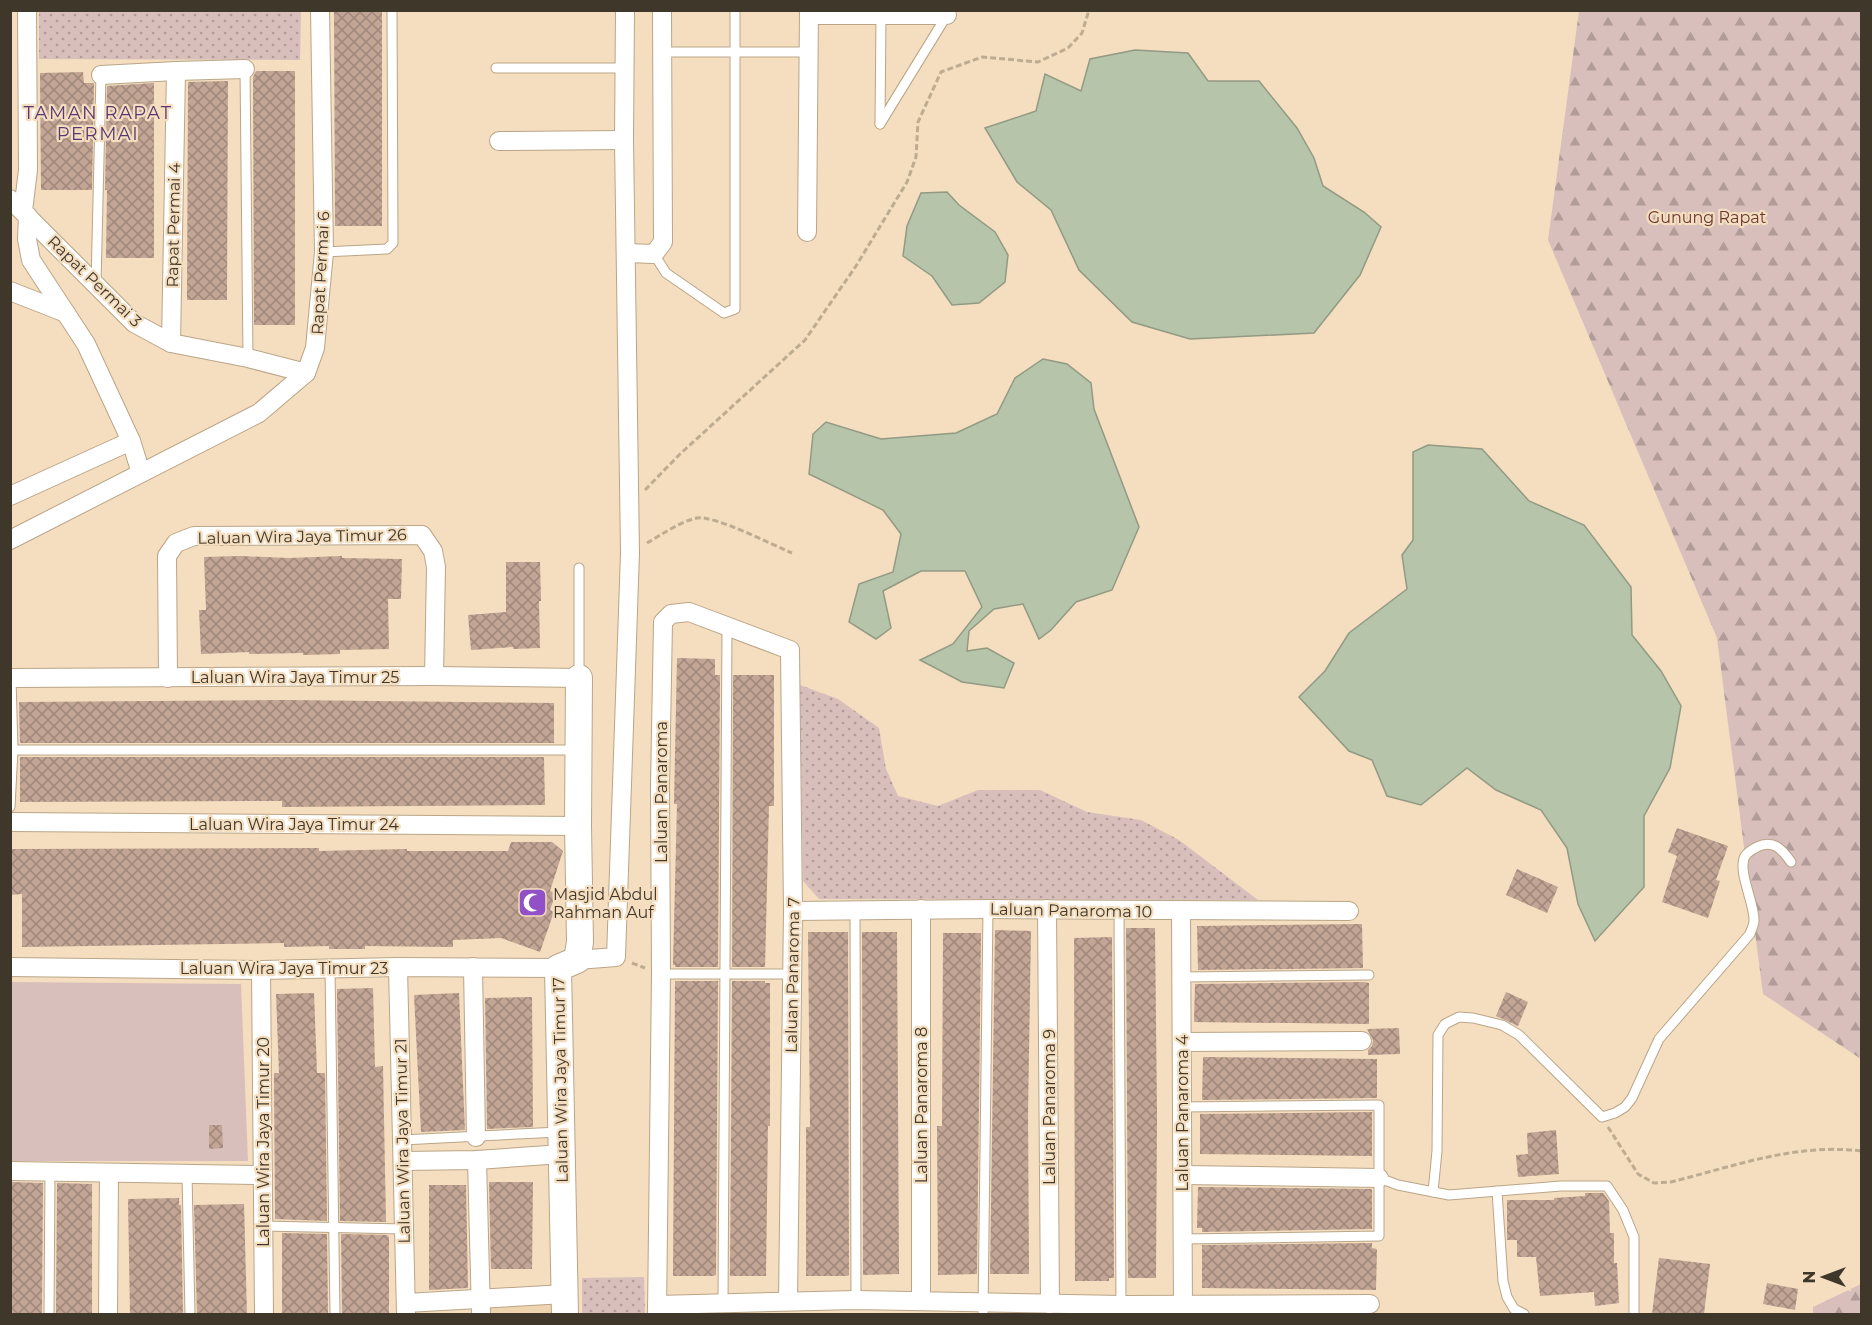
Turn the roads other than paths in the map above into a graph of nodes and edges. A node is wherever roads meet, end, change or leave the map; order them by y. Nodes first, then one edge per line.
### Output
1 (27, 10) edge
2 (320, 10) edge
3 (392, 10) edge
4 (625, 10) edge
5 (662, 10) edge
6 (735, 10) edge
7 (809, 13) edge
8 (881, 15) junction
9 (947, 15) joint
10 (662, 52) junction
11 (735, 52) junction
12 (809, 52) junction
13 (496, 68) dead end
14 (624, 68) junction
15 (245, 69) joint
16 (176, 71) junction
17 (101, 75) joint
18 (624, 140) junction
19 (499, 141) dead end
20 (20, 209) edge
21 (807, 232) dead end
22 (324, 252) junction
23 (626, 253) junction
24 (654, 254) junction
25 (96, 286) junction
26 (10, 291) edge
27 (66, 313) junction
28 (171, 343) junction
29 (248, 358) junction
30 (306, 373) junction
31 (130, 441) junction
32 (141, 473) junction
33 (10, 496) edge
34 (10, 540) edge
35 (579, 568) dead end
36 (727, 626) junction
37 (790, 650) joint
38 (434, 676) junction
39 (11, 678) edge
40 (168, 678) junction
41 (579, 678) junction
42 (13, 750) junction
43 (579, 750) junction
44 (10, 807) edge
45 (10, 822) edge
46 (578, 826) junction
47 (1791, 862) dead end
48 (921, 909) junction
49 (988, 909) junction
50 (1047, 909) junction
51 (793, 911) junction
52 (855, 911) junction
53 (1119, 911) junction
54 (1181, 911) junction
55 (1349, 911) dead end
56 (568, 964) junction
57 (398, 967) junction
58 (10, 968) edge
59 (473, 968) junction
60 (330, 969) junction
61 (261, 970) junction
62 (661, 974) junction
63 (724, 974) junction
64 (792, 974) junction
65 (1369, 975) dead end
66 (1182, 977) junction
67 (1362, 1041) dead end
68 (1182, 1042) junction
69 (1181, 1107) junction
70 (476, 1137) junction
71 (402, 1140) junction
72 (562, 1143) junction
73 (477, 1160) junction
74 (403, 1161) junction
75 (10, 1171) edge
76 (50, 1171) junction
77 (109, 1173) junction
78 (187, 1174) junction
79 (263, 1175) junction
80 (1183, 1175) junction
81 (1379, 1178) junction
82 (1497, 1191) junction
83 (1433, 1192) junction
84 (263, 1226) junction
85 (334, 1229) junction
86 (404, 1229) junction
87 (1183, 1239) junction
88 (855, 1300) junction
89 (788, 1301) junction
90 (921, 1301) junction
91 (565, 1304) edge
92 (723, 1304) junction
93 (1050, 1304) junction
94 (1370, 1304) dead end
95 (1121, 1305) junction
96 (480, 1306) edge
97 (406, 1309) edge
98 (983, 1309) edge
99 (1183, 1309) edge
100 (657, 1310) edge
101 (49, 1314) edge
102 (108, 1314) edge
103 (190, 1314) edge
104 (264, 1314) edge
105 (334, 1314) edge
106 (1524, 1314) edge
107 (1634, 1314) edge

1 - 20 street, Rapat Permai 3
2 - 22 street, Rapat Permai 6
3 - 22 lane
4 - 14 street
5 - 10 street
6 - 11 lane
7 - 8 street
7 - 12 street
8 - 9 street
8 - 9 lane
10 - 11 lane
10 - 24 street
11 - 12 lane
11 - 24 lane
12 - 21 street
13 - 14 lane
14 - 18 street
15 - 16 street
15 - 29 lane
16 - 17 street
16 - 28 street, Rapat Permai 4
17 - 25 lane
18 - 19 street
18 - 23 street
20 - 25 street, Rapat Permai 3
20 - 27 street, Rapat Permai 3
22 - 30 street, Rapat Permai 6
23 - 24 street
23 - 56 street, Laluan Wira Jaya Timur 23
25 - 28 street, Rapat Permai 3
26 - 27 street
27 - 31 street, Rapat Permai 3
28 - 29 street, Rapat Permai 3
29 - 30 street, Rapat Permai 3
30 - 32 street
31 - 32 street
31 - 33 street
32 - 34 street
35 - 41 lane
36 - 37 street, Laluan Panaroma
36 - 62 street, Laluan Panaroma
36 - 63 lane
37 - 51 street, Laluan Panaroma 7
38 - 40 street, Laluan Wira Jaya Timur 25
38 - 40 street, Laluan Wira Jaya Timur 26
38 - 41 street, Laluan Wira Jaya Timur 25
39 - 40 street, Laluan Wira Jaya Timur 25
39 - 42 lane
41 - 43 street, Laluan Wira Jaya Timur 17
42 - 43 lane
42 - 44 lane
43 - 46 street, Laluan Wira Jaya Timur 17
45 - 46 street, Laluan Wira Jaya Timur 24
46 - 56 street, Laluan Wira Jaya Timur 17
47 - 83 lane
48 - 49 street, Laluan Panaroma 10
48 - 52 street, Laluan Panaroma 10
48 - 90 street, Laluan Panaroma 8
49 - 50 street, Laluan Panaroma 10
49 - 98 lane
50 - 53 street, Laluan Panaroma 10
50 - 93 street, Laluan Panaroma 9
51 - 52 street, Laluan Panaroma 10
51 - 64 street, Laluan Panaroma 7
52 - 88 lane
53 - 54 street, Laluan Panaroma 10
53 - 95 lane
54 - 55 street, Laluan Panaroma 10
54 - 66 street, Laluan Panaroma 4
56 - 59 street, Laluan Wira Jaya Timur 23
56 - 72 street, Laluan Wira Jaya Timur 17
57 - 59 street, Laluan Wira Jaya Timur 23
57 - 60 street, Laluan Wira Jaya Timur 23
57 - 71 street, Laluan Wira Jaya Timur 21
58 - 61 street, Laluan Wira Jaya Timur 23
59 - 70 street
60 - 61 street, Laluan Wira Jaya Timur 23
60 - 85 lane
61 - 79 street, Laluan Wira Jaya Timur 20
62 - 63 lane
62 - 100 street, Laluan Panaroma
63 - 64 lane
63 - 92 lane
64 - 89 street, Laluan Panaroma 7
65 - 66 lane
66 - 68 street, Laluan Panaroma 4
67 - 68 street
68 - 69 street, Laluan Panaroma 4
69 - 80 street, Laluan Panaroma 4
69 - 81 lane
70 - 71 lane
70 - 72 lane
71 - 74 street, Laluan Wira Jaya Timur 21
72 - 73 street
72 - 91 street, Laluan Wira Jaya Timur 17
73 - 74 street
73 - 96 street
74 - 86 street, Laluan Wira Jaya Timur 21
75 - 76 street
76 - 77 street
76 - 101 lane
77 - 78 street
77 - 102 street
78 - 79 street
78 - 103 lane
79 - 84 street, Laluan Wira Jaya Timur 20
80 - 81 street
80 - 87 street, Laluan Panaroma 4
81 - 83 lane
81 - 87 lane
82 - 83 lane
82 - 106 lane
82 - 107 lane
84 - 85 lane
84 - 104 street, Laluan Wira Jaya Timur 20
85 - 86 lane
85 - 105 lane
86 - 97 street, Laluan Wira Jaya Timur 21
87 - 99 street, Laluan Panaroma 4
88 - 89 street
88 - 90 street
89 - 92 street
90 - 98 street
91 - 96 street
92 - 100 street
93 - 95 street
93 - 98 street
94 - 99 street
95 - 99 street
96 - 97 street

